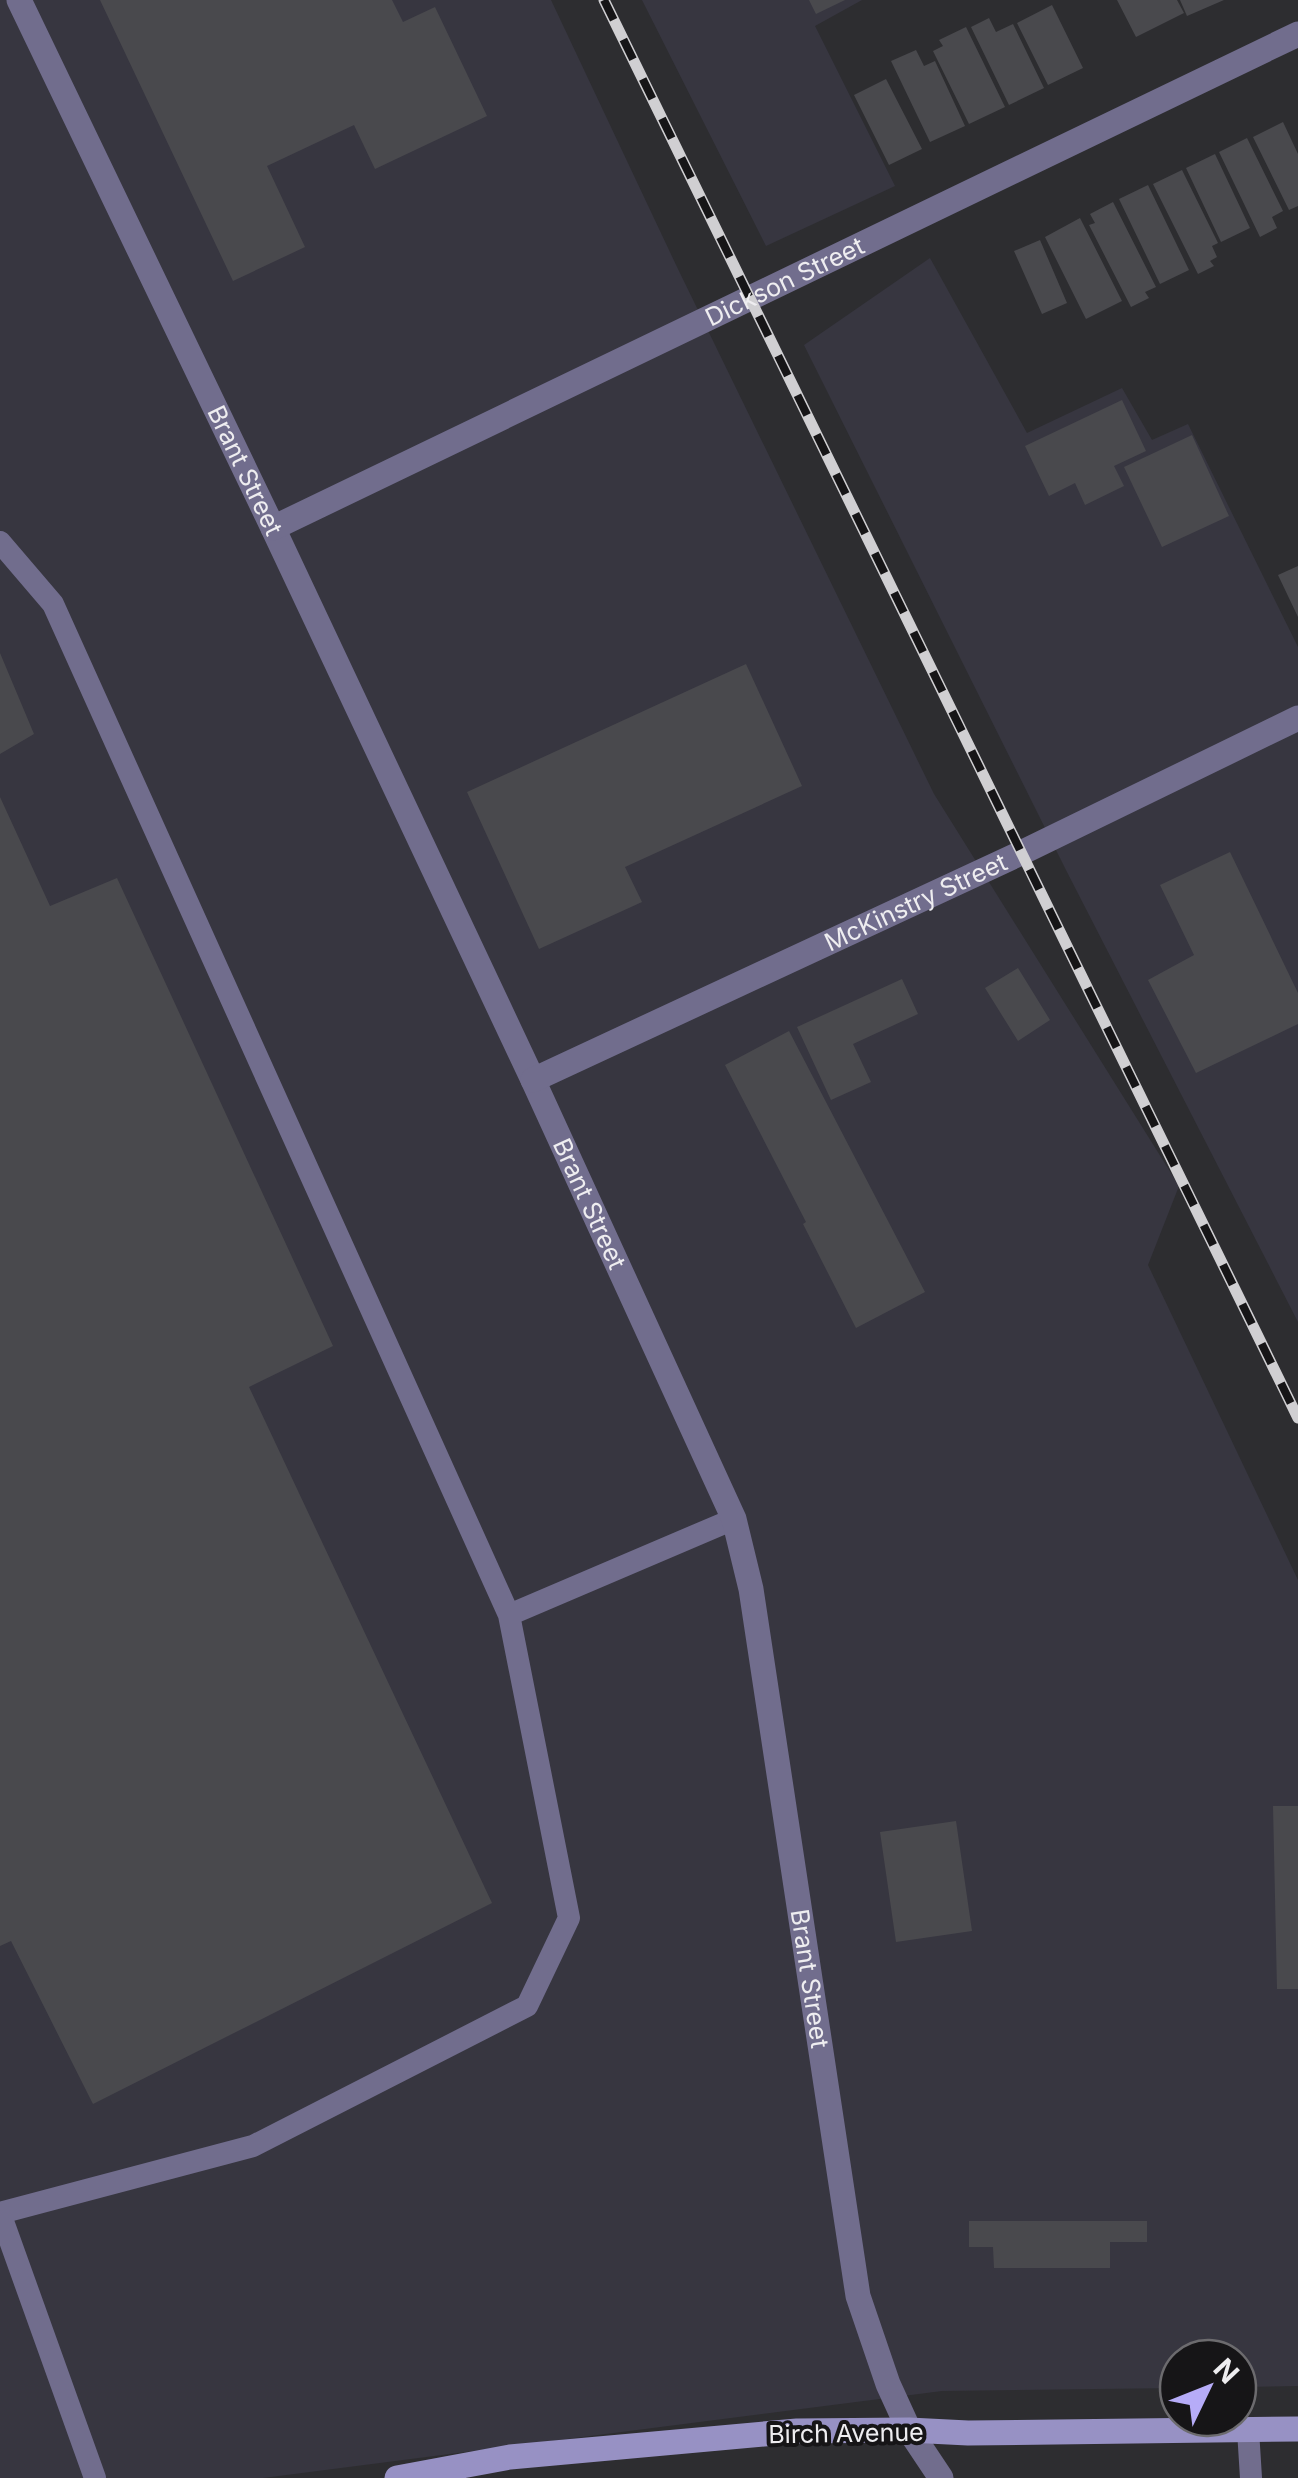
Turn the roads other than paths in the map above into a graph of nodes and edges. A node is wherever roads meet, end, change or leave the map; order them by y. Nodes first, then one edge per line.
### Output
1 (19, 0) edge
2 (1298, 34) edge
3 (273, 528) junction
4 (0, 542) edge
5 (1298, 718) edge
6 (533, 1080) junction
7 (734, 1519) junction
8 (509, 1615) junction
9 (0, 2213) edge
10 (909, 2430) junction
11 (1258, 2430) edge
12 (1298, 2430) edge
13 (1158, 2431) edge
14 (1249, 2438) edge
15 (95, 2478) edge
16 (398, 2478) edge
17 (941, 2478) edge
18 (1252, 2478) edge

1 - 3 street, Brant Street
2 - 3 street, Dickson Street
3 - 6 street, Brant Street
4 - 8 lane
5 - 6 street, McKinstry Street
6 - 7 street, Brant Street
7 - 8 lane
7 - 10 street, Brant Street
8 - 9 lane
9 - 15 lane
10 - 13 main road, Birch Avenue
10 - 16 main road, Birch Avenue
10 - 17 street, Brant Street
11 - 12 main road, Birch Avenue
14 - 18 lane

